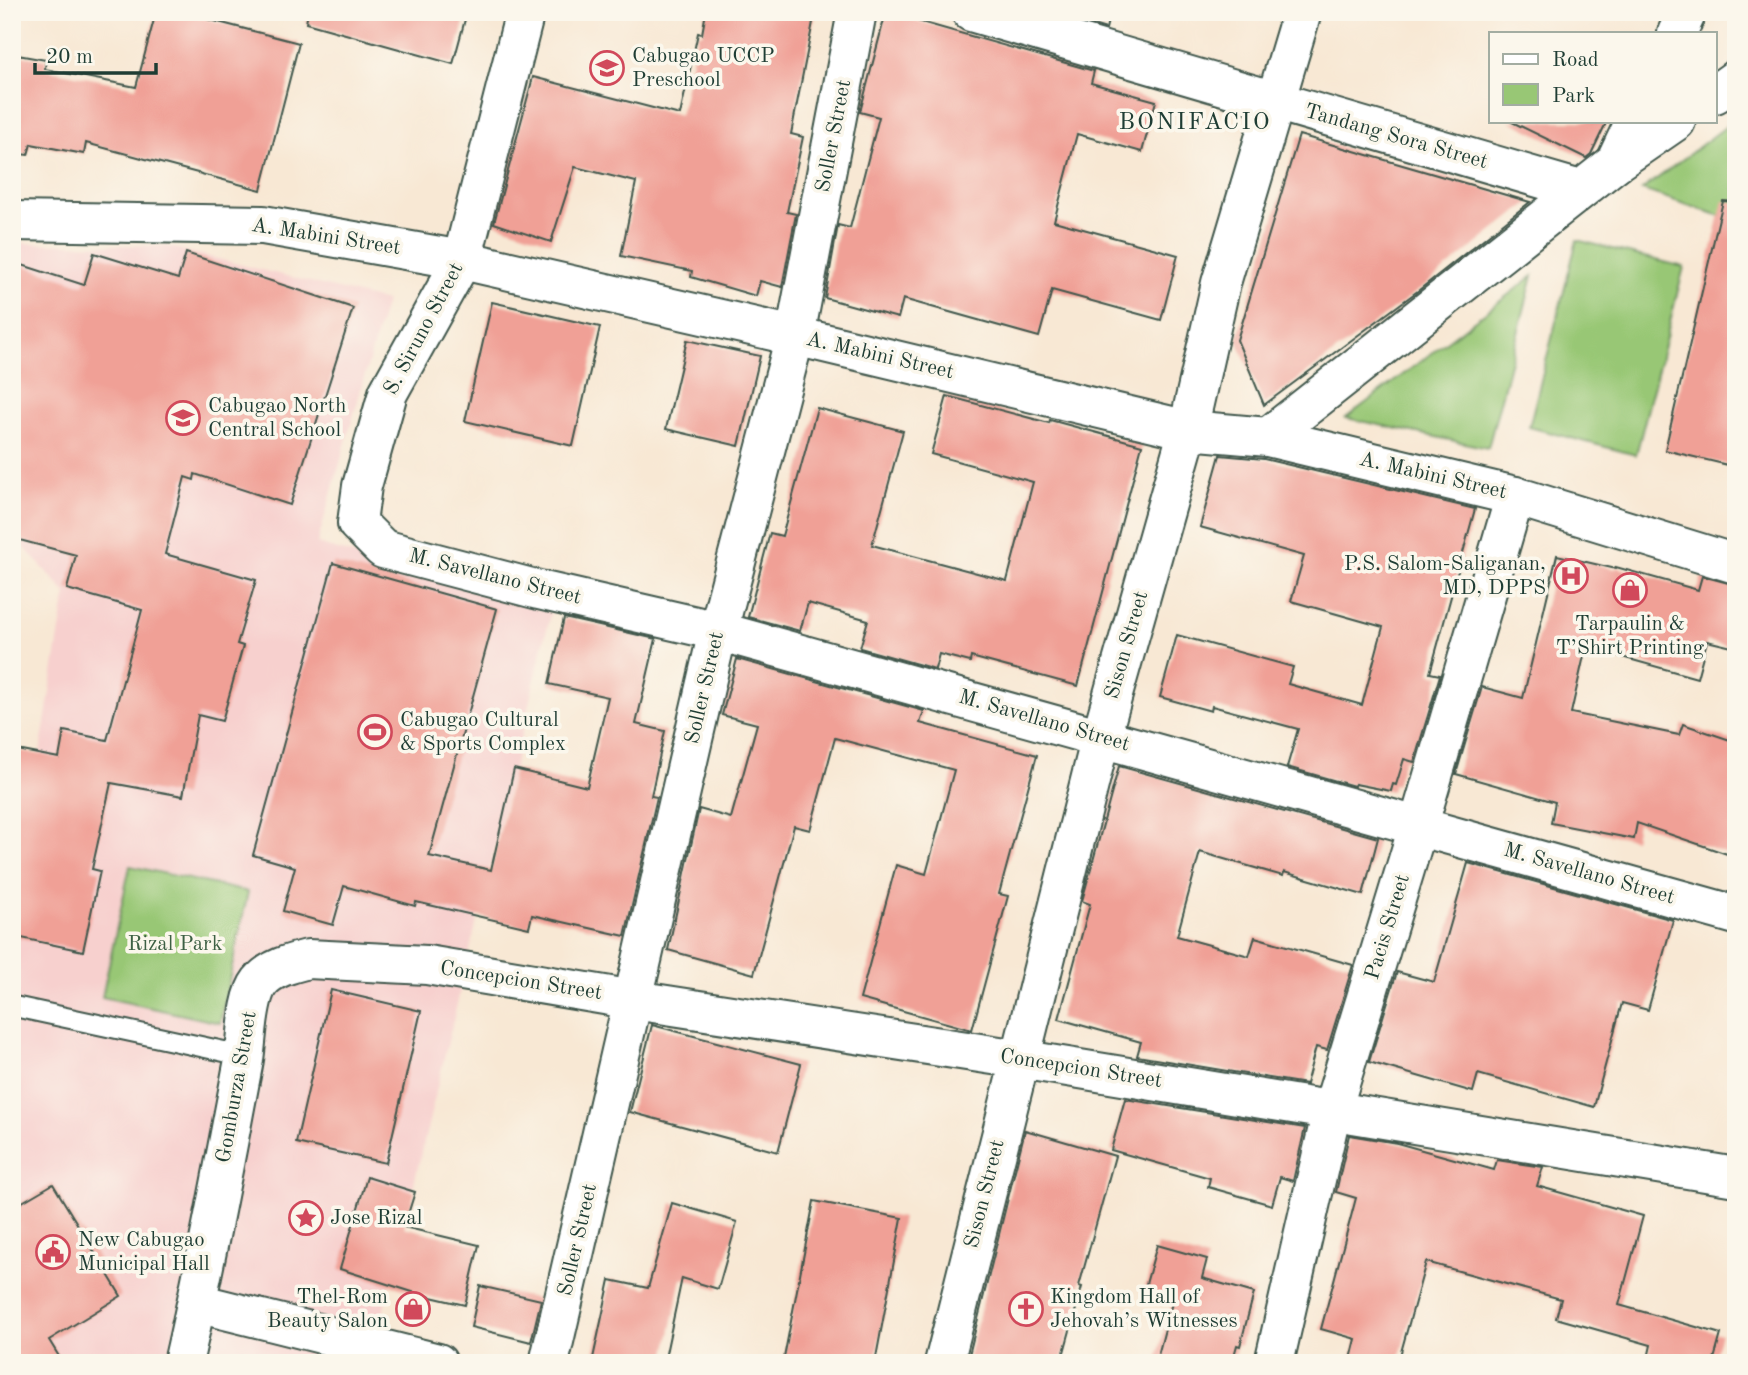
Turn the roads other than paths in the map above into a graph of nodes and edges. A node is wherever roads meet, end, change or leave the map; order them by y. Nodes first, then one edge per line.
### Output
1 (525, 12) edge
2 (858, 12) edge
3 (971, 12) edge
4 (1302, 12) edge
5 (1687, 12) edge
6 (1677, 32) edge
7 (1736, 79) edge
8 (1716, 93) edge
9 (1277, 101) junction
10 (1635, 122) edge
11 (1675, 122) edge
12 (1615, 163) junction
13 (1580, 190) junction
14 (12, 221) edge
15 (462, 260) junction
16 (795, 336) junction
17 (1188, 430) junction
18 (1268, 437) junction
19 (1515, 496) junction
20 (357, 523) joint
21 (1736, 564) edge
22 (718, 631) junction
23 (1101, 737) junction
24 (1418, 827) junction
25 (1736, 915) edge
26 (426, 965) joint
27 (634, 1000) junction
28 (12, 1006) edge
29 (245, 1056) junction
30 (1019, 1059) junction
31 (1332, 1110) junction
32 (1736, 1177) edge
33 (197, 1303) junction
34 (183, 1363) edge
35 (438, 1363) edge
36 (549, 1363) edge
37 (944, 1363) edge
38 (1274, 1363) edge

1 - 15 street, S. Siruno Street
2 - 16 street, Soller Street
3 - 9 street, Tandang Sora Street
4 - 9 street, Sison Street
5 - 6 street
7 - 8 street
9 - 13 street, Tandang Sora Street
9 - 17 street, Sison Street
10 - 12 street
11 - 12 street
12 - 13 street
13 - 18 street
14 - 15 street, A. Mabini Street
15 - 16 street, A. Mabini Street
15 - 20 street, S. Siruno Street
16 - 17 street, A. Mabini Street
16 - 22 street, Soller Street
17 - 18 street, A. Mabini Street
17 - 23 street, Sison Street
18 - 19 street, A. Mabini Street
19 - 21 street, A. Mabini Street
19 - 24 street, Pacis Street
20 - 22 street, M. Savellano Street
22 - 23 street, M. Savellano Street
22 - 27 street, Soller Street
23 - 24 street, M. Savellano Street
23 - 30 street, Sison Street
24 - 25 street, M. Savellano Street
24 - 31 street, Pacis Street
26 - 27 street, Concepcion Street
26 - 29 street, Gomburza Street
27 - 30 street, Concepcion Street
27 - 36 street, Soller Street
28 - 29 lane
29 - 33 street, Gomburza Street
30 - 31 street, Concepcion Street
30 - 37 street, Sison Street
31 - 32 street, Concepcion Street
31 - 38 street, Pacis Street
33 - 34 street, Gomburza Street
33 - 35 street

